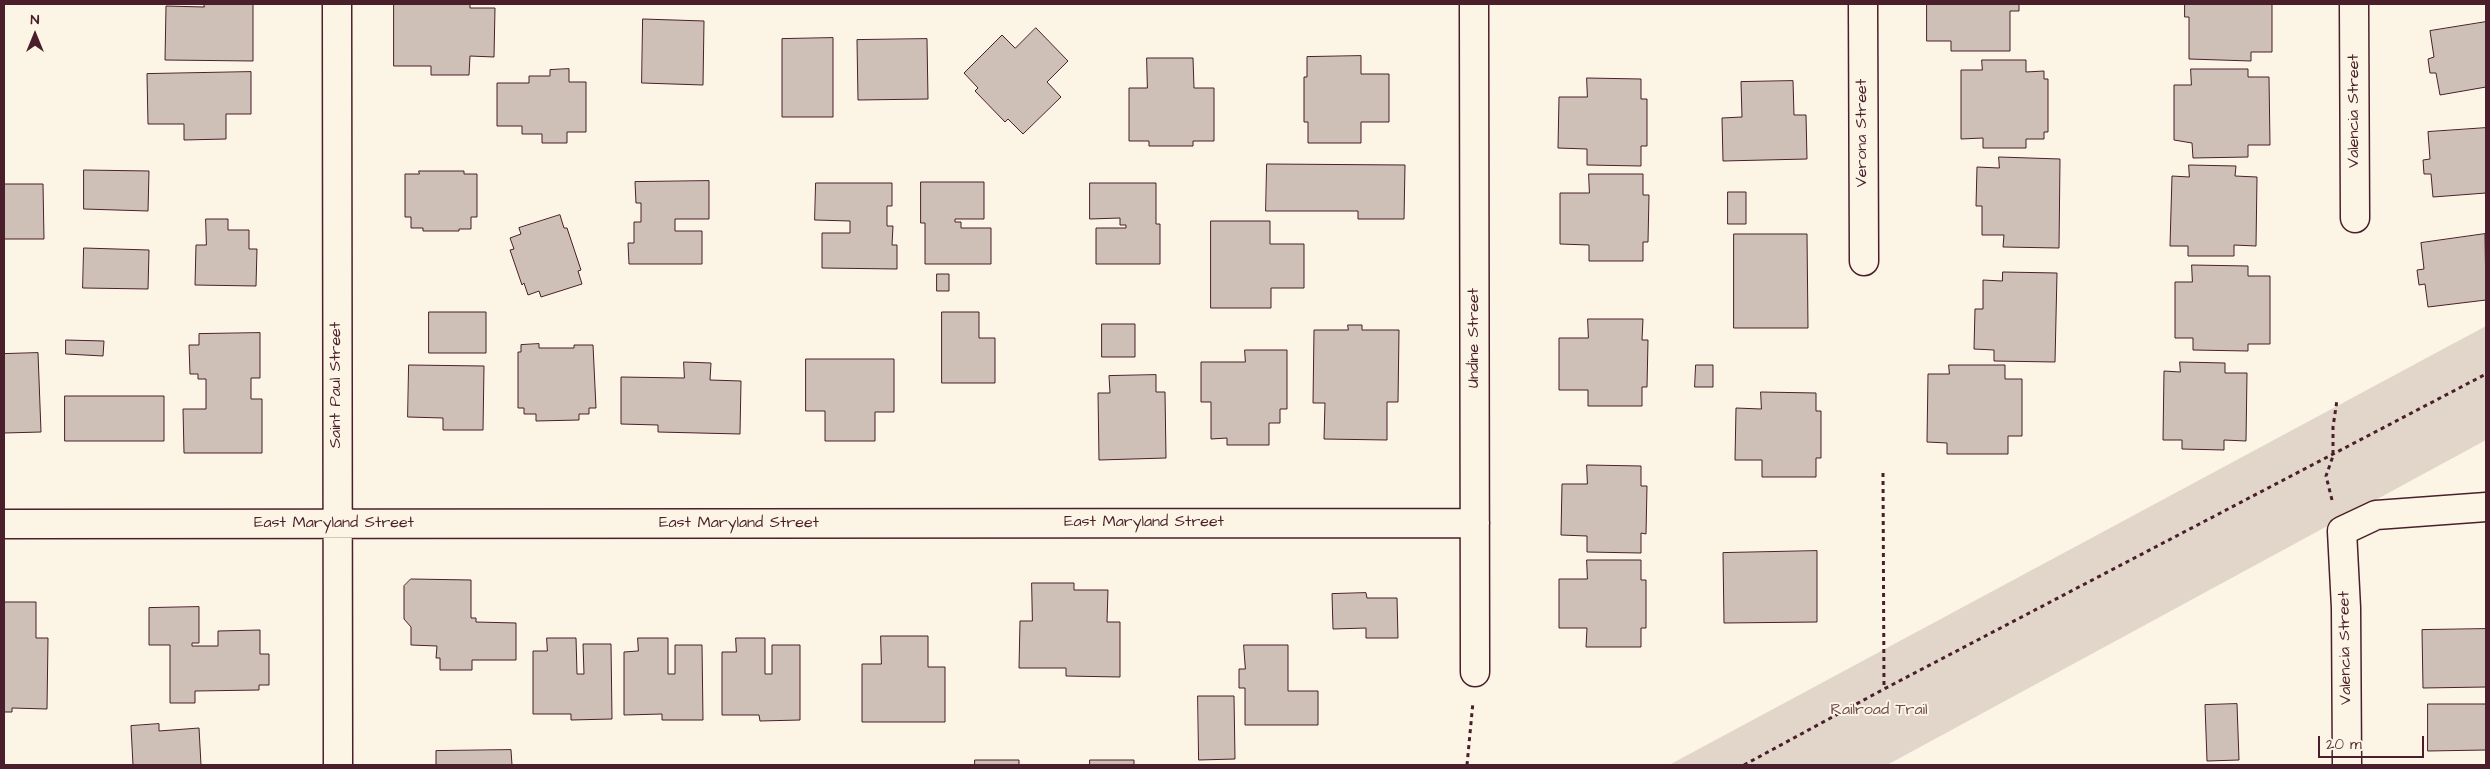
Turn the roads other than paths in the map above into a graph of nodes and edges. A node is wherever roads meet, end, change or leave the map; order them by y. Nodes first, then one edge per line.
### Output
1 (337, 4) edge
2 (1474, 4) edge
3 (1863, 4) edge
4 (2354, 4) edge
5 (2355, 218) dead end
6 (1864, 262) dead end
7 (2486, 507) edge
8 (1475, 523) junction
9 (4, 524) edge
10 (337, 524) junction
11 (1475, 672) road end
12 (338, 765) edge
13 (2347, 765) edge

1 - 10 street, Saint Paul Street
2 - 8 street, Undine Street
3 - 6 street, Verona Street
4 - 5 street, Valencia Street
7 - 13 street, Valencia Street
8 - 10 street, East Maryland Street
8 - 11 street, Undine Street
9 - 10 street, East Maryland Street
10 - 12 street, Saint Paul Street

